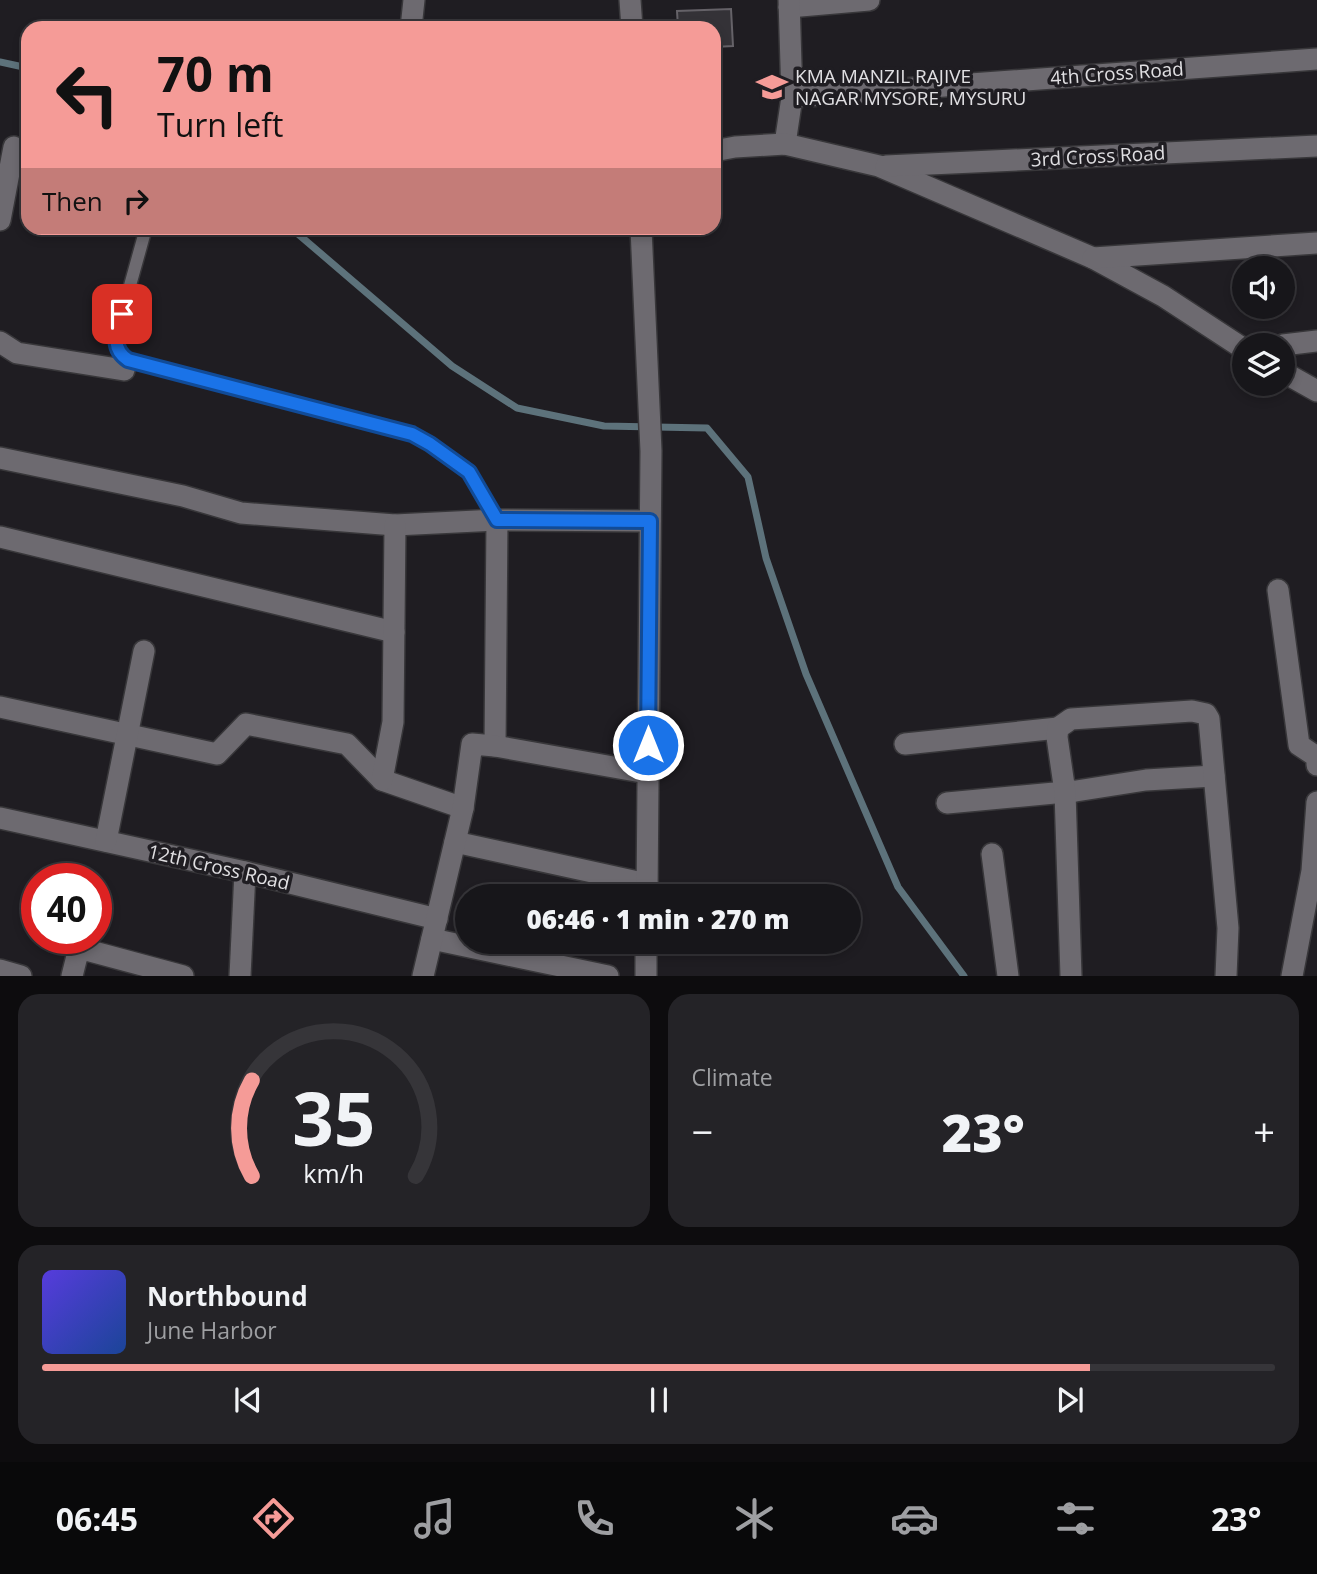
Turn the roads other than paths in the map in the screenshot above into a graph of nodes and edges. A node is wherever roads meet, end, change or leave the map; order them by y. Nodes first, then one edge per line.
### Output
1 (414, 0) edge
2 (631, 0) edge
3 (869, 0) edge
4 (789, 3) edge
5 (412, 21) edge
6 (632, 21) edge
7 (1317, 59) edge
8 (792, 97) junction
9 (785, 144) junction
10 (1317, 146) edge
11 (14, 147) dead end
12 (721, 149) edge
13 (879, 166) junction
14 (0, 220) edge
15 (144, 235) edge
16 (641, 235) edge
17 (1317, 243) edge
18 (1093, 258) junction
19 (1232, 341) edge
20 (1317, 341) edge
21 (0, 342) edge
22 (1295, 344) edge
23 (124, 370) dead end
24 (1295, 379) edge
25 (1317, 391) edge
26 (0, 457) edge
27 (497, 520) junction
28 (650, 521) junction
29 (395, 525) junction
30 (0, 537) edge
31 (1278, 590) dead end
32 (394, 632) junction
33 (144, 651) dead end
34 (0, 707) edge
35 (1058, 728) junction
36 (128, 735) junction
37 (905, 744) dead end
38 (495, 746) junction
39 (1317, 765) edge
40 (647, 773) junction
41 (1214, 776) junction
42 (382, 780) junction
43 (1065, 792) junction
44 (1317, 802) edge
45 (947, 803) dead end
46 (463, 808) junction
47 (0, 818) edge
48 (106, 841) junction
49 (455, 842) junction
50 (992, 854) dead end
51 (245, 872) junction
52 (623, 884) edge
53 (647, 884) edge
54 (434, 929) junction
55 (646, 954) edge
56 (0, 971) edge
57 (21, 975) edge
58 (72, 975) edge
59 (183, 975) edge
60 (240, 975) edge
61 (423, 975) edge
62 (608, 975) edge
63 (646, 975) edge
64 (1008, 975) edge
65 (1071, 975) edge
66 (1226, 975) edge
67 (1293, 975) edge

1 - 5 street
2 - 6 street
3 - 4 street
4 - 8 street
7 - 8 street, 4th Cross Road
8 - 9 street
9 - 12 street
9 - 13 street
10 - 13 street, 3rd Cross Road
11 - 14 street
13 - 18 street
15 - 27 lane
16 - 28 street
17 - 18 street
18 - 19 street
20 - 22 street
21 - 23 street
24 - 25 street
26 - 29 street
27 - 28 street
27 - 29 street
27 - 38 street
28 - 40 street
29 - 32 street
30 - 32 street
31 - 39 street
32 - 42 street
33 - 36 street
34 - 36 street
35 - 37 street
35 - 41 street
35 - 43 street
36 - 42 street
36 - 48 street
38 - 40 street
38 - 46 street
40 - 53 street
41 - 43 street
41 - 66 street
42 - 46 street
43 - 45 street
43 - 65 street
44 - 67 street
46 - 49 street
47 - 48 street, 12th Cross Road
48 - 51 street, 12th Cross Road
49 - 52 street
49 - 54 street
50 - 64 street
51 - 54 street, 12th Cross Road
51 - 60 street
54 - 61 street
54 - 62 street, 12th Cross Road
55 - 63 street
56 - 57 street
58 - 59 street

